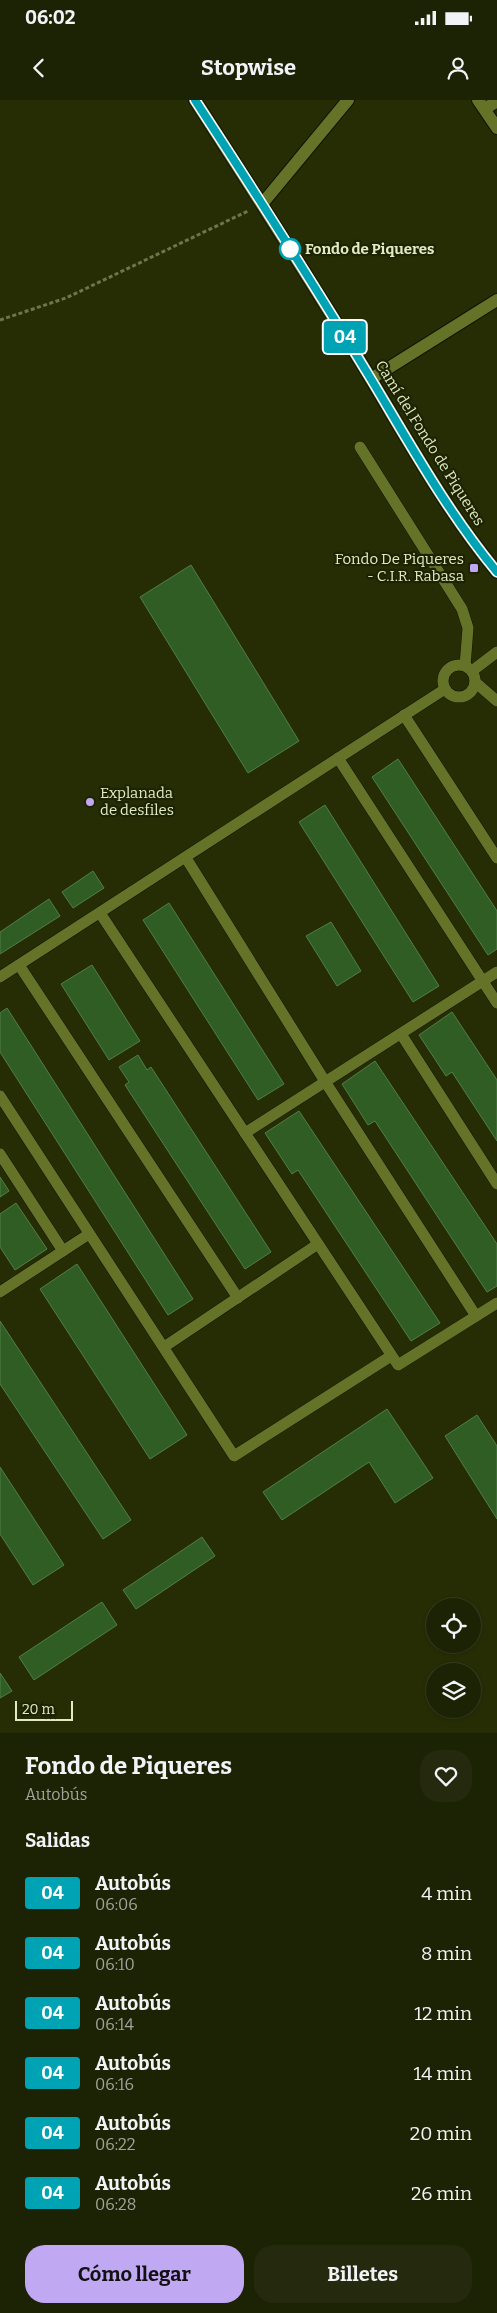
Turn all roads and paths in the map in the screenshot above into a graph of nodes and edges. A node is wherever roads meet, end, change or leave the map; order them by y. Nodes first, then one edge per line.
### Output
1 (195, 100) edge
2 (348, 100) edge
3 (497, 101) edge
4 (481, 105) edge
5 (497, 128) edge
6 (262, 204) junction
7 (497, 300) edge
8 (0, 320) edge
9 (371, 380) junction
10 (360, 447) dead end
11 (497, 572) edge
12 (497, 652) edge
13 (470, 673) junction
14 (445, 689) junction
15 (497, 701) edge
16 (404, 715) junction
17 (338, 758) junction
18 (186, 858) junction
19 (497, 858) edge
20 (100, 913) junction
21 (19, 965) junction
22 (497, 972) edge
23 (0, 977) edge
24 (482, 981) junction
25 (497, 1003) edge
26 (401, 1034) junction
27 (326, 1083) junction
28 (0, 1096) edge
29 (245, 1133) junction
30 (0, 1154) edge
31 (497, 1184) edge
32 (89, 1234) junction
33 (318, 1244) junction
34 (64, 1251) junction
35 (1, 1288) edge
36 (238, 1298) junction
37 (497, 1303) edge
38 (476, 1316) junction
39 (164, 1347) junction
40 (391, 1356) junction

1 - 6 street, Camí del Fondo de Piqueres
2 - 6 street
3 - 4 street
4 - 5 street
6 - 8 path
6 - 9 street, Camí del Fondo de Piqueres
7 - 9 street
9 - 11 street, Camí del Fondo de Piqueres
10 - 13 lane
12 - 13 lane
13 - 14 lane
13 - 14 lane
13 - 15 lane
14 - 16 lane
16 - 17 lane
16 - 19 lane
17 - 18 lane
17 - 24 lane
18 - 20 lane
18 - 27 lane
20 - 21 lane
20 - 29 lane
21 - 23 lane
21 - 36 lane
22 - 24 lane
24 - 25 lane
24 - 26 lane
26 - 27 lane
26 - 31 lane
27 - 29 lane
27 - 38 lane
28 - 32 lane
29 - 33 lane
30 - 34 lane
32 - 34 lane
32 - 39 lane
33 - 36 lane
33 - 40 lane
34 - 35 lane
36 - 39 lane
37 - 38 lane
38 - 40 lane
39 - 40 lane

